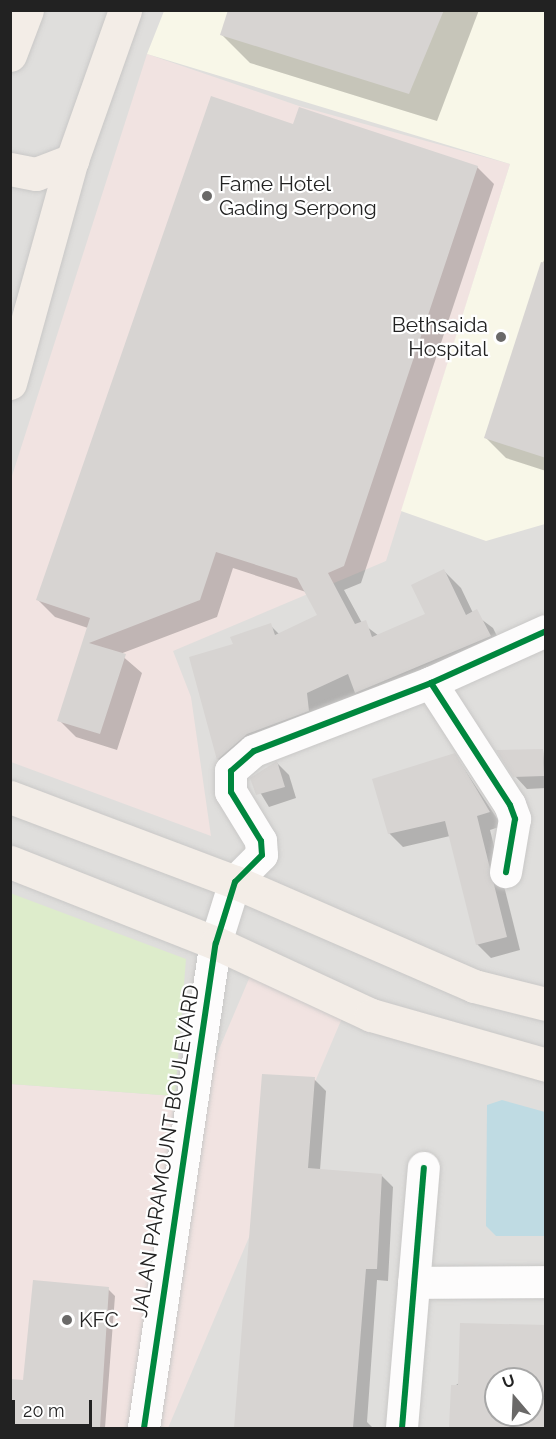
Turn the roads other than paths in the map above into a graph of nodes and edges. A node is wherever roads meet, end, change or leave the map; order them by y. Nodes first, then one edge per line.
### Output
1 (27, 10) edge
2 (125, 10) edge
3 (10, 55) edge
4 (72, 160) junction
5 (10, 169) edge
6 (10, 383) edge
7 (546, 631) edge
8 (431, 682) junction
9 (10, 798) edge
10 (10, 862) edge
11 (506, 872) dead end
12 (236, 882) junction
13 (216, 943) junction
14 (546, 1004) edge
15 (546, 1065) edge
16 (424, 1167) dead end
17 (546, 1282) edge
18 (414, 1283) junction
19 (144, 1428) edge
20 (402, 1428) edge

1 - 3 main road
2 - 4 main road
4 - 5 main road
4 - 6 main road
7 - 8 street
8 - 11 street
8 - 12 street
9 - 12 main road
10 - 13 main road
12 - 13 street, JALAN PARAMOUNT BOULEVARD
12 - 14 main road
13 - 15 main road
13 - 19 street, JALAN PARAMOUNT BOULEVARD
16 - 18 street
17 - 18 street
18 - 20 street

